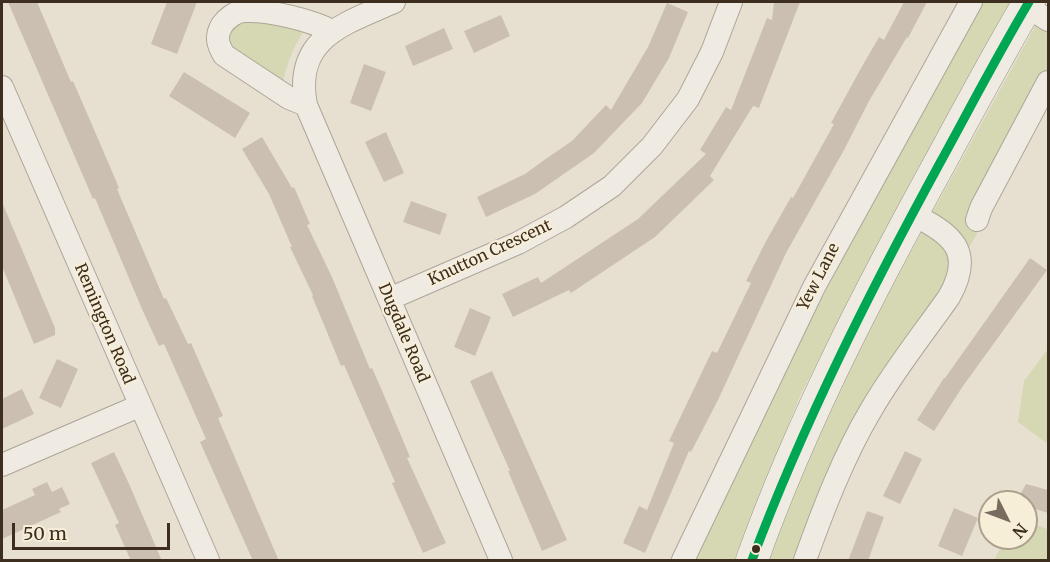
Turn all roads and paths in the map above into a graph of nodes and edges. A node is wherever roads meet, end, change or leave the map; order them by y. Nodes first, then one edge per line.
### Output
1 (394, 2) edge
2 (731, 2) edge
3 (970, 2) edge
4 (1034, 9) edge
5 (332, 31) junction
6 (1048, 82) edge
7 (2, 87) edge
8 (306, 105) junction
9 (912, 214) junction
10 (976, 220) dead end
11 (389, 299) junction
12 (139, 406) junction
13 (2, 465) edge
14 (208, 561) edge
15 (501, 561) edge
16 (683, 561) edge
17 (752, 561) edge
18 (805, 561) edge

1 - 5 street, Dugdale Road
2 - 11 street, Knutton Crescent
3 - 16 street, Yew Lane
4 - 9 main road
5 - 8 street, Dugdale Road
5 - 8 street
6 - 10 street
7 - 12 street, Remington Road
8 - 11 street, Dugdale Road
9 - 17 main road
9 - 18 street
11 - 15 street, Dugdale Road
12 - 13 street
12 - 14 street, Remington Road

